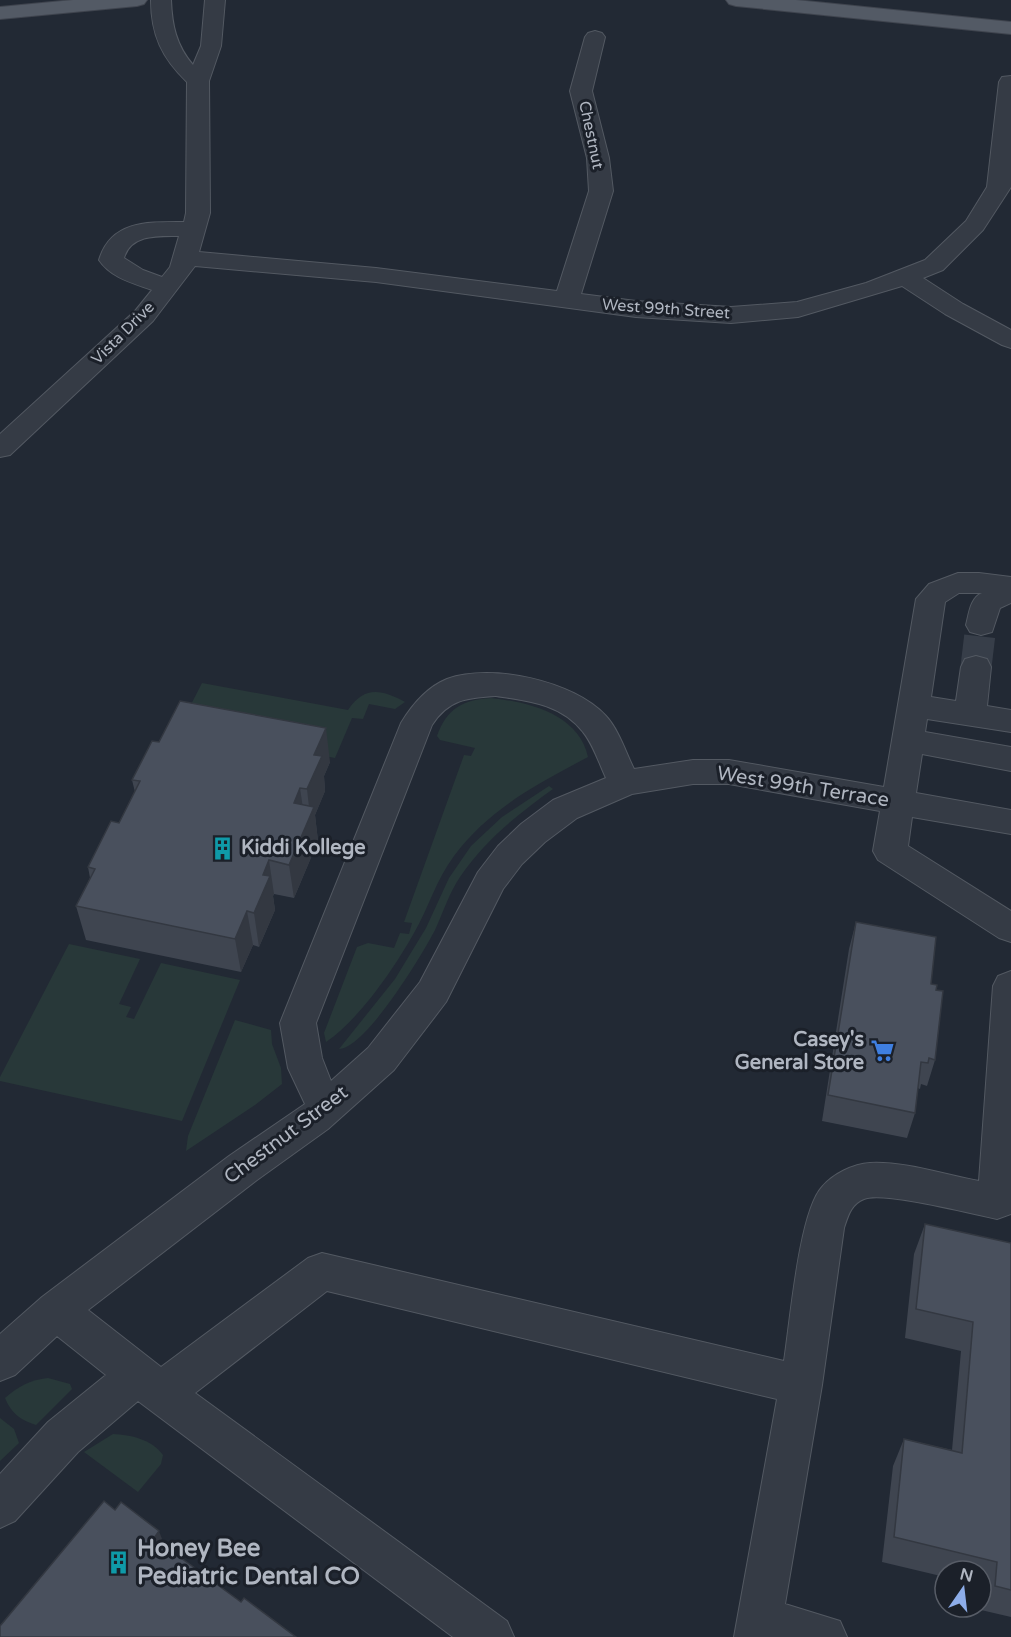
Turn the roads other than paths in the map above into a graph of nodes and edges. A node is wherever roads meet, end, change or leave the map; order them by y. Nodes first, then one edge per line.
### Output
1 (137, 0) edge
2 (161, 0) edge
3 (215, 0) edge
4 (736, 0) edge
5 (0, 13) edge
6 (1011, 28) edge
7 (595, 37) dead end
8 (198, 81) junction
9 (1010, 82) edge
10 (193, 229) junction
11 (185, 258) junction
12 (904, 276) junction
13 (166, 287) junction
14 (566, 301) junction
15 (1011, 340) edge
16 (0, 449) edge
17 (1011, 589) edge
18 (981, 625) tunnel mouth
19 (976, 667) tunnel mouth
20 (914, 706) junction
21 (970, 714) junction
22 (1011, 721) edge
23 (907, 740) junction
24 (1011, 759) edge
25 (625, 783) junction
26 (898, 802) junction
27 (565, 809) joint
28 (1011, 822) edge
29 (1011, 928) edge
30 (1011, 986) edge
31 (327, 1108) junction
32 (1004, 1203) edge
33 (56, 1310) junction
34 (0, 1360) edge
35 (149, 1384) junction
36 (801, 1385) junction
37 (0, 1506) edge
38 (759, 1628) edge
39 (491, 1637) edge
40 (824, 1637) edge

1 - 5 main road
2 - 8 street
3 - 8 street, Vista Drive
4 - 6 main road
7 - 14 street, Chestnut
8 - 10 street, Vista Drive
9 - 12 street, West 99th Street
10 - 11 street, Vista Drive
10 - 13 street
11 - 13 street, Vista Drive
11 - 14 street, West 99th Street
12 - 14 street, West 99th Street
12 - 15 street
13 - 16 street, Vista Drive
17 - 18 street
17 - 20 street
19 - 21 street
20 - 21 street
20 - 23 street
21 - 22 street
23 - 24 street
23 - 26 street
25 - 26 street, West 99th Terrace
25 - 27 street, West 99th Terrace
25 - 31 street
26 - 28 street, West 99th Terrace
26 - 29 street
27 - 31 street, Chestnut Street
30 - 32 street
31 - 33 street, Chestnut Street
32 - 36 street
33 - 34 street, Chestnut Street
33 - 35 street
35 - 36 street
35 - 37 street
35 - 39 street
36 - 38 street
38 - 40 street

